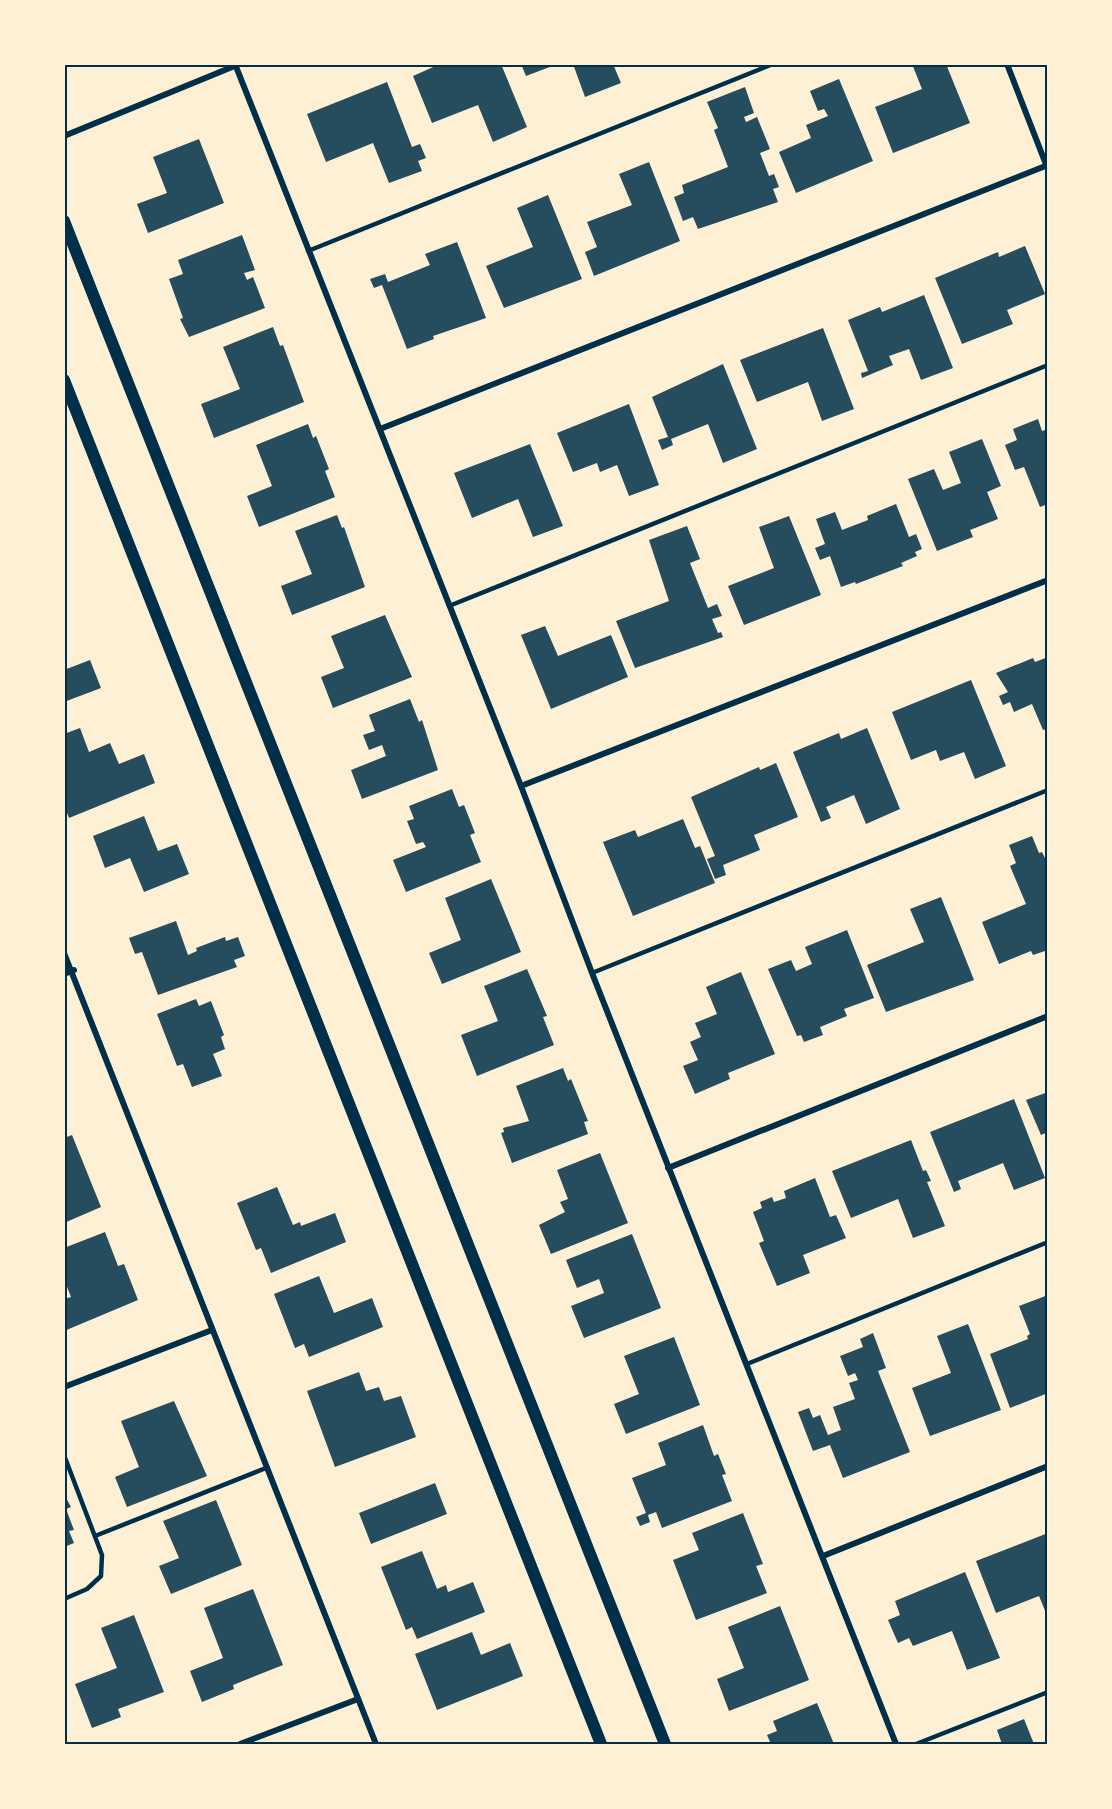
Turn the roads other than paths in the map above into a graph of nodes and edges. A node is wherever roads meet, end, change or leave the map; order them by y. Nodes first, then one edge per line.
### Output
1 (773, 64) edge
2 (1007, 64) edge
3 (236, 65) edge
4 (64, 136) edge
5 (1047, 166) edge
6 (64, 221) edge
7 (308, 251) junction
8 (1047, 365) edge
9 (64, 380) edge
10 (380, 429) junction
11 (1047, 580) edge
12 (448, 606) junction
13 (521, 786) junction
14 (1047, 790) edge
15 (64, 953) edge
16 (74, 970) junction
17 (592, 973) junction
18 (64, 974) edge
19 (1047, 1016) edge
20 (668, 1168) junction
21 (1047, 1242) edge
22 (212, 1330) junction
23 (747, 1364) junction
24 (64, 1387) edge
25 (64, 1455) edge
26 (1047, 1466) edge
27 (266, 1468) junction
28 (95, 1536) junction
29 (823, 1556) junction
30 (64, 1599) edge
31 (1047, 1692) edge
32 (358, 1699) junction
33 (240, 1744) edge
34 (376, 1744) edge
35 (601, 1744) edge
36 (665, 1744) edge
37 (896, 1744) edge
38 (916, 1744) edge

1 - 7 lane
2 - 5 street
3 - 4 street
3 - 7 street
5 - 10 street
6 - 36 main road
7 - 10 street
8 - 12 lane
9 - 35 main road
10 - 12 street
11 - 13 street
12 - 13 street
13 - 17 street
14 - 17 lane
15 - 16 street
16 - 18 street
16 - 22 street
17 - 20 street
19 - 20 street
20 - 23 street
21 - 23 lane
22 - 24 street
22 - 27 street
23 - 29 street
25 - 28 lane
26 - 29 street
27 - 28 lane
27 - 32 street
28 - 30 lane
29 - 37 street
31 - 38 lane
32 - 33 street
32 - 34 street

